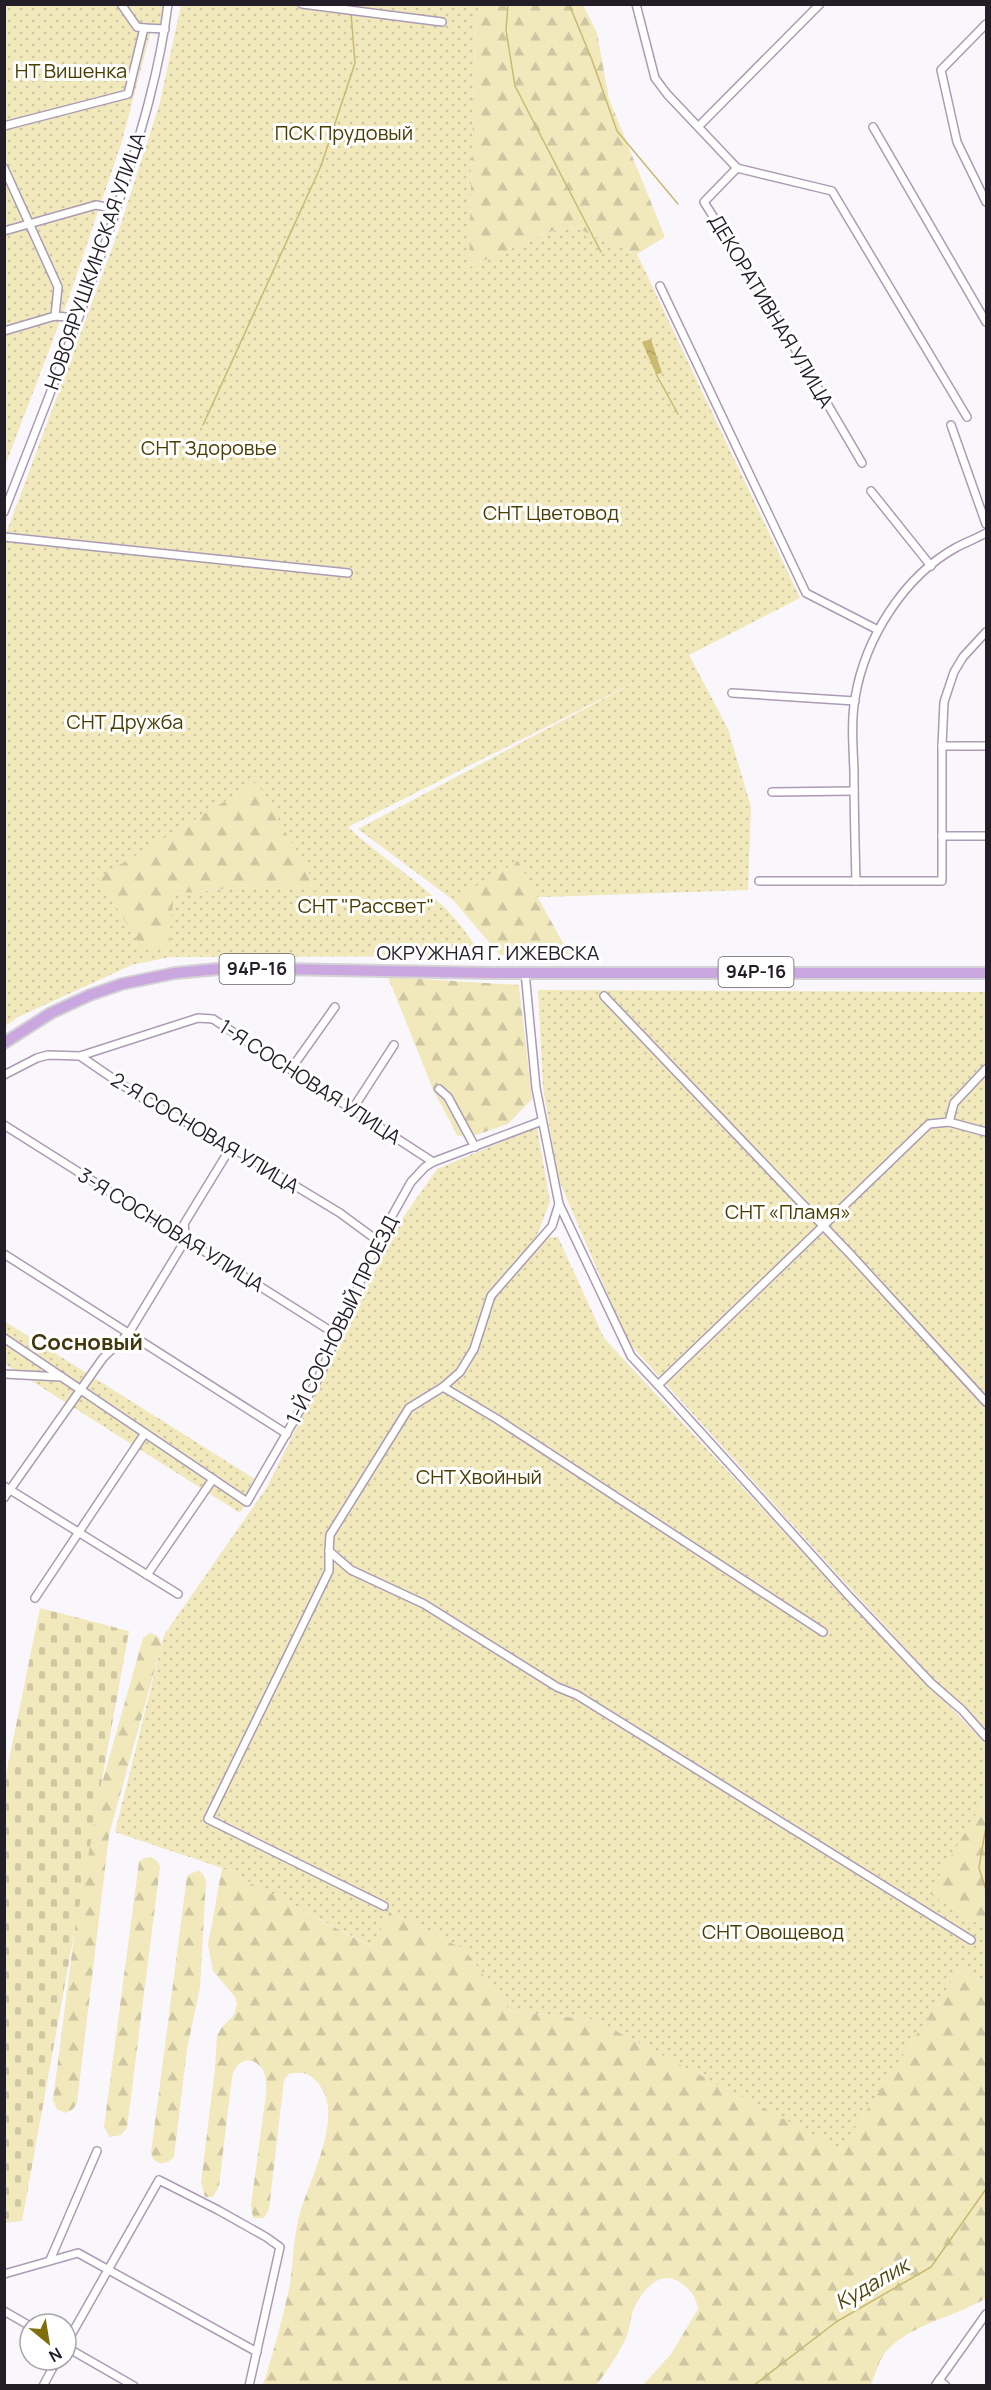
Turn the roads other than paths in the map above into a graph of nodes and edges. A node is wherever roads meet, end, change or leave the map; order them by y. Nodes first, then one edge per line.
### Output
1 (121, 4) edge
2 (168, 4) edge
3 (302, 4) edge
4 (636, 4) edge
5 (820, 4) edge
6 (442, 22) dead end
7 (987, 24) edge
8 (144, 28) junction
9 (165, 29) junction
10 (4, 126) edge
11 (699, 126) junction
12 (873, 127) dead end
13 (4, 168) edge
14 (737, 168) junction
15 (984, 192) edge
16 (987, 202) edge
17 (116, 209) junction
18 (29, 224) junction
19 (4, 231) edge
20 (660, 286) dead end
21 (55, 316) junction
22 (78, 318) junction
23 (987, 322) edge
24 (4, 331) edge
25 (967, 417) dead end
26 (951, 425) dead end
27 (861, 463) dead end
28 (871, 491) dead end
29 (4, 512) edge
30 (987, 524) edge
31 (987, 533) edge
32 (4, 537) edge
33 (931, 566) junction
34 (348, 573) dead end
35 (878, 630) junction
36 (987, 632) edge
37 (732, 693) dead end
38 (855, 701) junction
39 (942, 746) junction
40 (987, 746) edge
41 (854, 791) junction
42 (772, 792) dead end
43 (942, 836) junction
44 (987, 836) edge
45 (759, 881) dead end
46 (856, 881) junction
47 (525, 972) junction
48 (987, 973) edge
49 (604, 996) dead end
50 (335, 1007) dead end
51 (4, 1043) edge
52 (394, 1045) dead end
53 (80, 1056) junction
54 (987, 1069) edge
55 (291, 1070) junction
56 (4, 1075) edge
57 (439, 1089) dead end
58 (352, 1110) junction
59 (542, 1121) junction
60 (949, 1122) junction
61 (4, 1125) edge
62 (987, 1132) edge
63 (231, 1147) junction
64 (475, 1147) junction
65 (433, 1162) junction
66 (560, 1204) junction
67 (822, 1225) junction
68 (186, 1239) junction
69 (378, 1241) junction
70 (4, 1254) edge
71 (129, 1334) junction
72 (337, 1335) junction
73 (4, 1338) edge
74 (4, 1374) edge
75 (62, 1377) junction
76 (658, 1385) junction
77 (443, 1386) junction
78 (81, 1389) junction
79 (987, 1402) edge
80 (145, 1433) junction
81 (287, 1434) junction
82 (213, 1479) junction
83 (7, 1487) edge
84 (4, 1498) edge
85 (79, 1532) junction
86 (329, 1551) junction
87 (147, 1575) junction
88 (178, 1594) dead end
89 (35, 1598) dead end
90 (823, 1632) dead end
91 (987, 1737) edge
92 (384, 1906) dead end
93 (971, 1940) dead end
94 (97, 2151) dead end
95 (50, 2260) junction
96 (108, 2269) junction
97 (4, 2274) edge
98 (4, 2311) edge
99 (987, 2314) edge
100 (18, 2319) edge
101 (78, 2324) edge
102 (257, 2352) junction
103 (78, 2353) edge
104 (937, 2383) edge
105 (134, 2385) edge
106 (249, 2385) edge
107 (946, 2385) edge

1 - 8 street
2 - 9 street, НОВОЯРУШКИНСКАЯ УЛИЦА
3 - 6 street
4 - 11 street
5 - 11 street
7 - 15 street
8 - 9 street
8 - 10 street
9 - 17 street, НОВОЯРУШКИНСКАЯ УЛИЦА
11 - 14 street
12 - 23 street
13 - 18 street
14 - 25 street
14 - 27 street, ДЕКОРАТИВНАЯ УЛИЦА
15 - 16 street
17 - 18 street
17 - 22 street, НОВОЯРУШКИНСКАЯ УЛИЦА
18 - 19 street
18 - 21 street
20 - 35 street
21 - 22 street
21 - 24 street
22 - 29 street, НОВОЯРУШКИНСКАЯ УЛИЦА
26 - 30 street
28 - 33 street
31 - 33 street
32 - 34 street
33 - 35 street
35 - 38 street
36 - 39 street
37 - 38 street
38 - 41 street
39 - 40 street
39 - 43 street
41 - 42 street
41 - 46 street
43 - 44 street
43 - 46 street
45 - 46 street
47 - 48 main road, ОКРУЖНАЯ Г. ИЖЕВСКА / 94Р-16
47 - 51 main road, ОКРУЖНАЯ Г. ИЖЕВСКА / 94Р-16
47 - 59 street
49 - 67 street
50 - 55 street
52 - 58 street
53 - 55 street, 1-Я СОСНОВАЯ УЛИЦА
53 - 56 street
53 - 63 street, 2-Я СОСНОВАЯ УЛИЦА
54 - 60 street
55 - 58 street, 1-Я СОСНОВАЯ УЛИЦА
57 - 64 street
58 - 65 street, 1-Я СОСНОВАЯ УЛИЦА
59 - 64 street
59 - 66 street
60 - 62 street
60 - 67 street
61 - 68 street, 3-Я СОСНОВАЯ УЛИЦА
63 - 68 street
63 - 69 street, 2-Я СОСНОВАЯ УЛИЦА
64 - 65 street
65 - 69 street, 1-Й СОСНОВЫЙ ПРОЕЗД
66 - 76 street
66 - 77 street
67 - 76 street
67 - 79 street
68 - 71 street
68 - 72 street, 3-Я СОСНОВАЯ УЛИЦА
69 - 72 street, 1-Й СОСНОВЫЙ ПРОЕЗД
70 - 71 street
71 - 78 street
71 - 81 street
72 - 81 street, 1-Й СОСНОВЫЙ ПРОЕЗД
73 - 75 street
74 - 75 street
75 - 78 street
76 - 91 street
77 - 86 street
77 - 90 street
78 - 80 street
78 - 83 street
80 - 82 street
80 - 85 street
81 - 82 street, 1-Й СОСНОВЫЙ ПРОЕЗД
82 - 87 street
83 - 84 street
83 - 85 street
85 - 87 street
85 - 89 street
86 - 92 street
86 - 93 street
87 - 88 street
94 - 95 street
95 - 96 street
95 - 97 street
96 - 101 street
96 - 102 street
96 - 102 street
98 - 100 street
99 - 104 street
102 - 106 street
103 - 105 street
104 - 107 street

